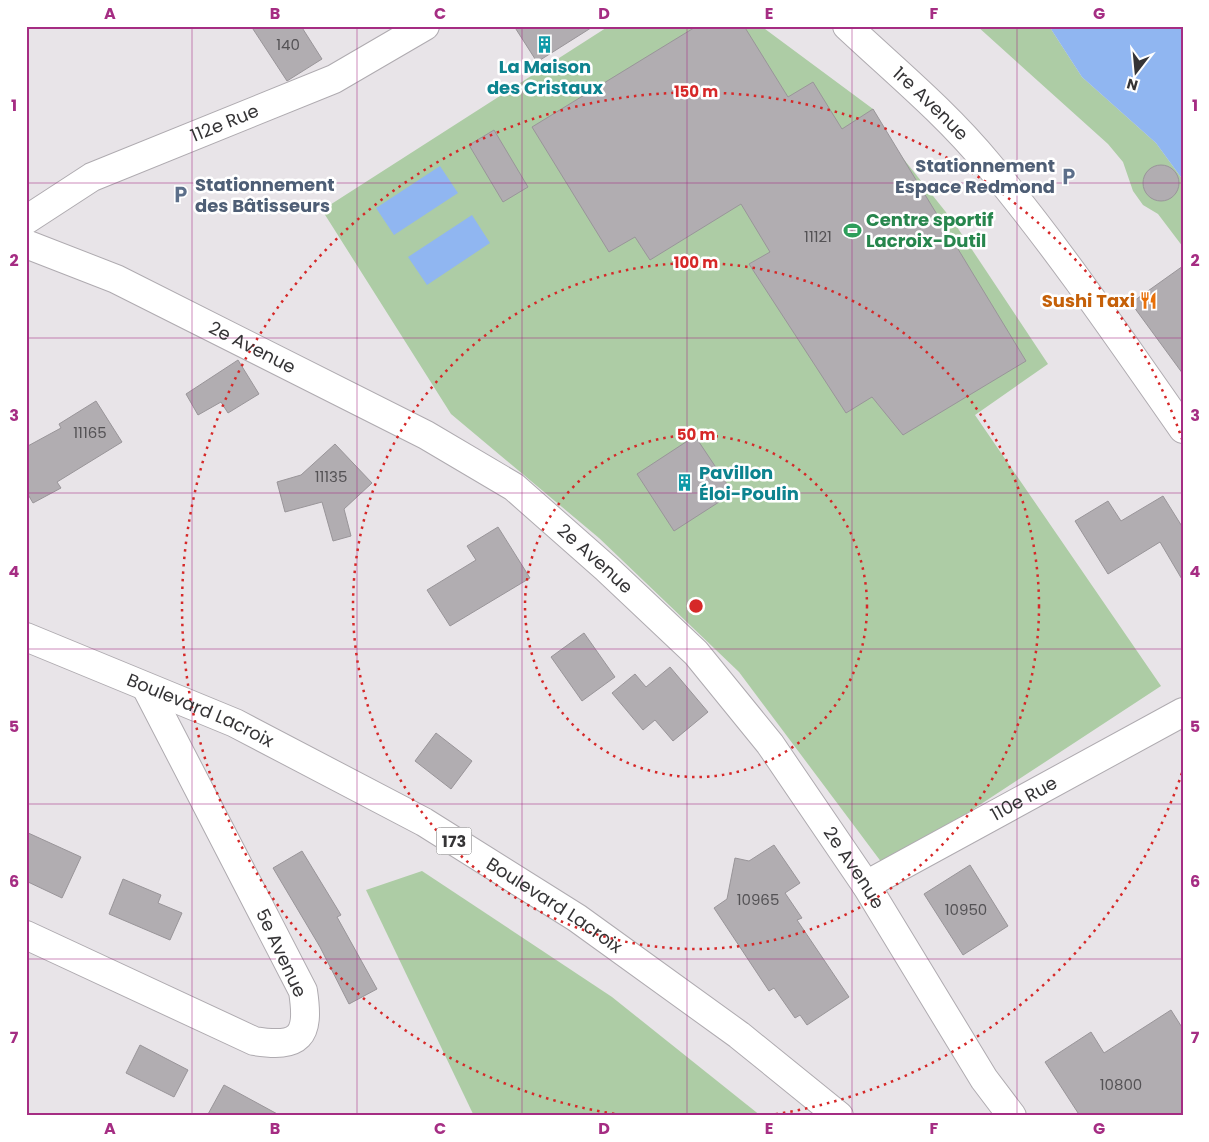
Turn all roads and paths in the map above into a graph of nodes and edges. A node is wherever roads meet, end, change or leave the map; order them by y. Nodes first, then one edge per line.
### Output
1 (425, 26) edge
2 (847, 26) edge
3 (26, 220) edge
4 (26, 244) edge
5 (1183, 429) edge
6 (26, 637) edge
7 (146, 687) junction
8 (1183, 712) edge
9 (866, 886) junction
10 (26, 935) edge
11 (984, 1079) junction
12 (839, 1116) edge
13 (992, 1116) edge
14 (1012, 1116) edge

1 - 3 street, 112e Rue
2 - 5 street, 1re Avenue
4 - 9 street, 2e Avenue
6 - 7 street, Boulevard Lacroix / 173
7 - 10 street, 5e Avenue
7 - 12 street, Boulevard Lacroix / 173
8 - 9 street, 110e Rue
9 - 11 street, 2e Avenue
11 - 13 street, 2e Avenue
11 - 14 street, 2e Avenue

